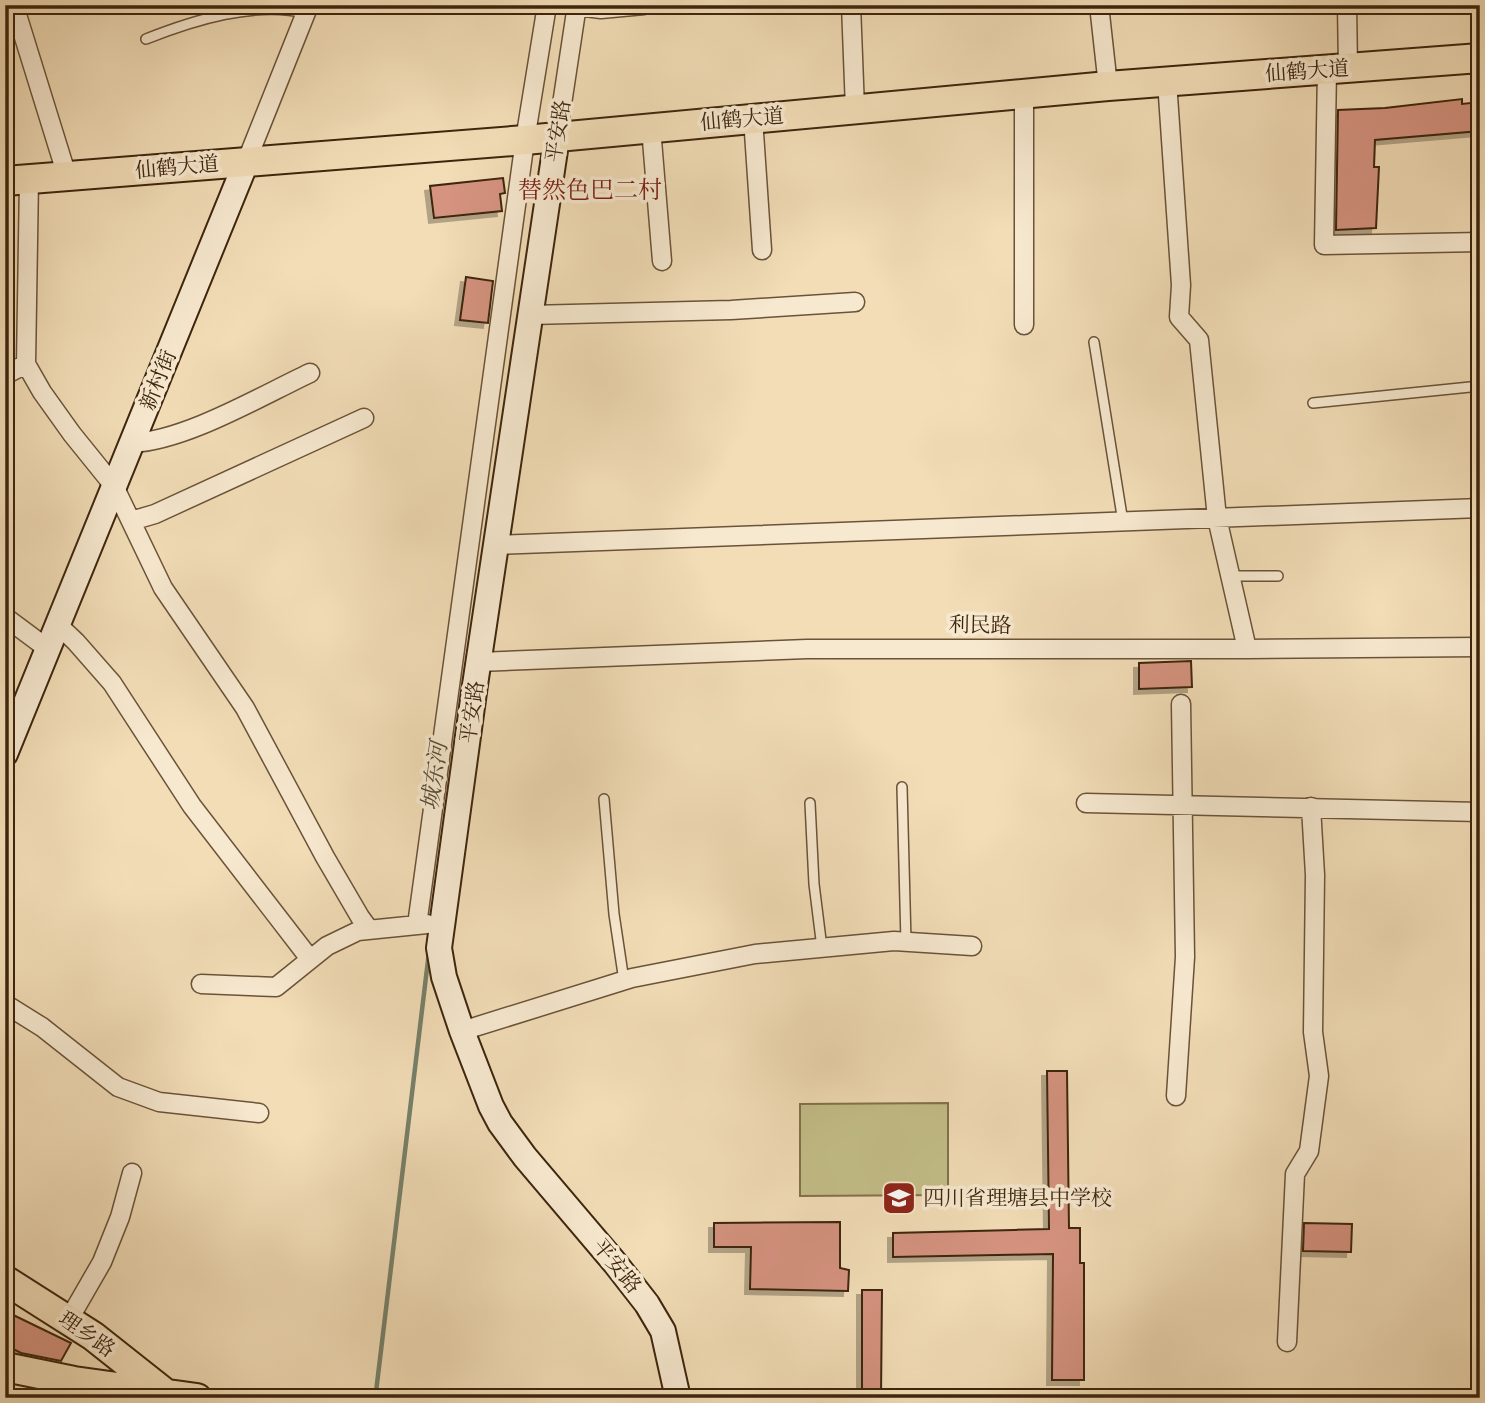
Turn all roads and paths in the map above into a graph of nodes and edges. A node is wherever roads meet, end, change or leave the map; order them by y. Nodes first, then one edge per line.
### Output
1 (14, 5) edge
2 (547, 5) edge
3 (644, 5) edge
4 (850, 5) edge
5 (1100, 5) edge
6 (1346, 5) edge
7 (577, 6) edge
8 (307, 9) edge
9 (146, 39) dead end
10 (1480, 58) edge
11 (1338, 69) junction
12 (1167, 81) junction
13 (1108, 86) junction
14 (1024, 93) junction
15 (855, 109) junction
16 (753, 118) junction
17 (651, 128) junction
18 (557, 137) junction
19 (525, 140) junction
20 (247, 160) junction
21 (67, 176) junction
22 (17, 180) edge
23 (1480, 242) edge
24 (762, 250) dead end
25 (662, 261) dead end
26 (855, 302) dead end
27 (530, 315) junction
28 (1024, 325) dead end
29 (1094, 342) dead end
30 (26, 364) junction
31 (310, 373) dead end
32 (5, 375) edge
33 (1480, 386) edge
34 (1313, 403) dead end
35 (364, 418) dead end
36 (132, 443) junction
37 (114, 486) junction
38 (1480, 508) edge
39 (1217, 518) junction
40 (131, 521) junction
41 (1123, 522) junction
42 (496, 545) junction
43 (1231, 576) junction
44 (1279, 576) dead end
45 (5, 617) edge
46 (58, 625) junction
47 (1480, 647) edge
48 (48, 649) junction
49 (1247, 649) junction
50 (480, 662) junction
51 (1181, 704) dead end
52 (5, 754) edge
53 (902, 787) dead end
54 (604, 799) dead end
55 (810, 803) dead end
56 (1086, 803) dead end
57 (1184, 804) junction
58 (1311, 807) junction
59 (1480, 812) edge
60 (432, 923) junction
61 (369, 928) junction
62 (906, 942) junction
63 (972, 946) dead end
64 (822, 948) junction
65 (310, 959) junction
66 (624, 981) junction
67 (201, 984) dead end
68 (5, 1004) edge
69 (462, 1031) junction
70 (1176, 1096) dead end
71 (259, 1113) dead end
72 (132, 1173) dead end
73 (5, 1280) edge
74 (68, 1321) junction
75 (93, 1336) junction
76 (1287, 1342) dead end
77 (5, 1367) edge
78 (74, 1381) junction
79 (165, 1393) junction
80 (197, 1398) edge
81 (678, 1398) edge

1 - 21 street
2 - 19 street
3 - 7 street
4 - 15 street
5 - 13 street
6 - 11 street
7 - 18 street, 平安路
8 - 9 lane
8 - 20 street, 新村街
10 - 11 main road, 仙鹤大道
11 - 12 main road, 仙鹤大道
11 - 23 street
12 - 13 main road, 仙鹤大道
12 - 39 street
13 - 14 main road, 仙鹤大道
14 - 15 main road, 仙鹤大道
14 - 28 street
15 - 16 main road, 仙鹤大道
16 - 17 main road, 仙鹤大道
16 - 24 street
17 - 18 main road, 仙鹤大道
17 - 25 street
18 - 19 main road, 仙鹤大道
18 - 27 street, 平安路
19 - 20 main road, 仙鹤大道
19 - 60 street
20 - 21 main road, 仙鹤大道
20 - 36 street, 新村街
21 - 22 main road, 仙鹤大道
22 - 30 street
26 - 27 street
27 - 42 street, 平安路
29 - 41 lane
30 - 32 street
30 - 37 street
31 - 36 street
33 - 34 lane
35 - 40 street
36 - 37 street, 新村街
37 - 40 street
37 - 46 street, 新村街
38 - 39 street
39 - 41 street
39 - 43 street
40 - 61 street
41 - 42 street
42 - 50 street, 平安路
43 - 44 lane
43 - 49 street
45 - 48 street
46 - 48 street, 新村街
46 - 65 street
47 - 49 street, 利民路
48 - 52 street, 新村街
49 - 50 street, 利民路
50 - 60 street, 平安路
51 - 57 street
53 - 62 lane
54 - 66 lane
55 - 64 lane
56 - 57 street
57 - 58 street
57 - 70 street
58 - 59 street
58 - 76 street
60 - 61 street
60 - 69 street, 平安路
61 - 65 street
62 - 63 street
62 - 64 street
64 - 66 street
65 - 67 street
66 - 69 street
68 - 71 street
69 - 81 street, 平安路
72 - 74 street
73 - 74 main road, 理乡路
74 - 75 main road, 理乡路
75 - 78 main road
75 - 79 main road, 理乡路
77 - 78 main road
78 - 79 main road
79 - 80 main road

